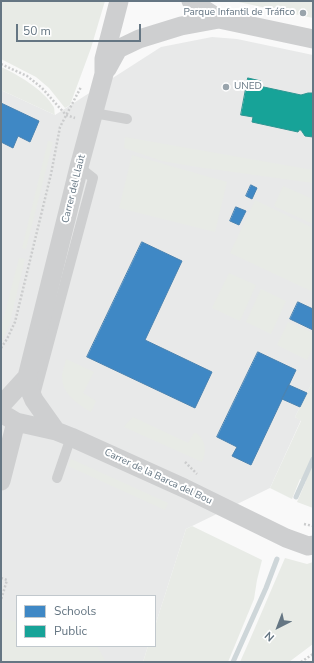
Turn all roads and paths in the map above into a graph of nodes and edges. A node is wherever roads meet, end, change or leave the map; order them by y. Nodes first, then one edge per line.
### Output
1 (119, 1) edge
2 (191, 1) edge
3 (219, 19) junction
4 (313, 39) edge
5 (1, 64) edge
6 (104, 74) junction
7 (82, 85) dead end
8 (66, 115) junction
9 (92, 118) junction
10 (127, 118) dead end
11 (80, 167) junction
12 (1, 348) edge
13 (27, 377) junction
14 (34, 400) junction
15 (1, 402) edge
16 (9, 417) edge
17 (63, 434) junction
18 (57, 478) dead end
19 (1, 481) edge
20 (313, 545) edge
21 (1, 578) edge
22 (1, 600) edge
23 (313, 654) edge
24 (301, 662) edge

1 - 6 street, Carrer del Llaüt
2 - 3 street
3 - 4 street
3 - 6 street
5 - 8 path
6 - 9 street, Carrer del Llaüt
7 - 8 path
8 - 9 path
8 - 12 path
9 - 10 lane
9 - 11 street, Carrer del Llaüt
11 - 13 street, Carrer del Llaüt
11 - 14 lane
13 - 14 street, Carrer del Llaüt
13 - 15 street, Carrer del Llaüt
14 - 17 street, Carrer del Llaüt
16 - 17 street, Carrer de la Barca del Bou
16 - 19 street
17 - 18 lane
17 - 20 street, Carrer de la Barca del Bou
21 - 22 path
23 - 24 path

